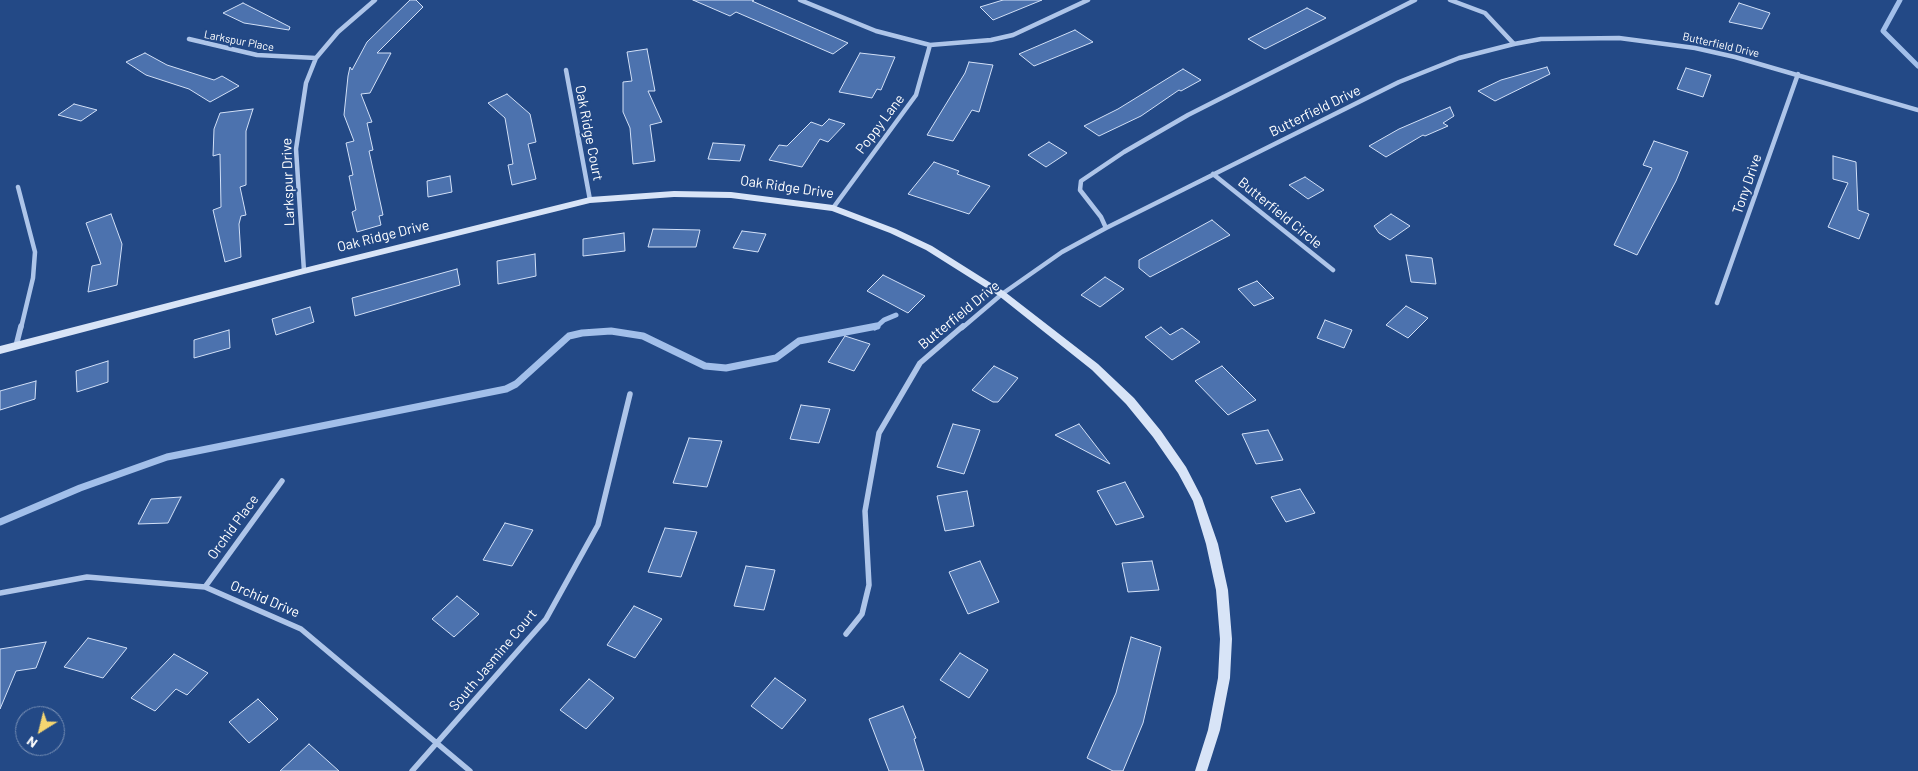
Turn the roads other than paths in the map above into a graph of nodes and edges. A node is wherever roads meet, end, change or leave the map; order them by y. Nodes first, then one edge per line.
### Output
1 (375, 0) edge
2 (800, 0) edge
3 (1088, 0) edge
4 (1415, 0) edge
5 (1450, 0) edge
6 (189, 39) dead end
7 (1514, 44) junction
8 (930, 45) junction
9 (316, 58) junction
10 (566, 70) dead end
11 (1798, 74) junction
12 (1918, 110) edge
13 (1213, 174) junction
14 (18, 188) dead end
15 (590, 200) junction
16 (833, 208) junction
17 (1106, 228) junction
18 (1333, 270) dead end
19 (304, 271) junction
20 (1002, 294) junction
21 (1717, 302) dead end
22 (16, 346) junction
23 (0, 350) edge
24 (630, 394) dead end
25 (282, 481) dead end
26 (205, 587) junction
27 (0, 593) edge
28 (846, 634) dead end
29 (439, 743) junction
30 (412, 771) edge
31 (470, 771) edge
32 (1201, 771) edge

1 - 9 street, Larkspur Drive
2 - 8 street
3 - 8 street
4 - 17 street
5 - 7 street
6 - 9 street, Larkspur Place
7 - 11 street, Butterfield Drive
7 - 13 street, Butterfield Drive
8 - 16 street, Poppy Lane
9 - 19 street, Larkspur Drive
10 - 15 street, Oak Ridge Court
11 - 12 street, Butterfield Drive
11 - 21 street, Tony Drive
13 - 17 street, Butterfield Drive
13 - 18 street, Butterfield Circle
14 - 22 street
15 - 16 street, Oak Ridge Drive
15 - 19 street, Oak Ridge Drive
16 - 20 street, Oak Ridge Drive
17 - 20 street, Butterfield Drive
19 - 22 street, Oak Ridge Drive
20 - 28 street, Butterfield Drive
20 - 32 street, Oak Ridge Drive
22 - 23 street, Oak Ridge Drive
24 - 29 street, South Jasmine Court
25 - 26 street, Orchid Place
26 - 27 street, Orchid Drive
26 - 29 street, Orchid Drive
29 - 30 street, South Jasmine Court
29 - 31 street, Orchid Drive

